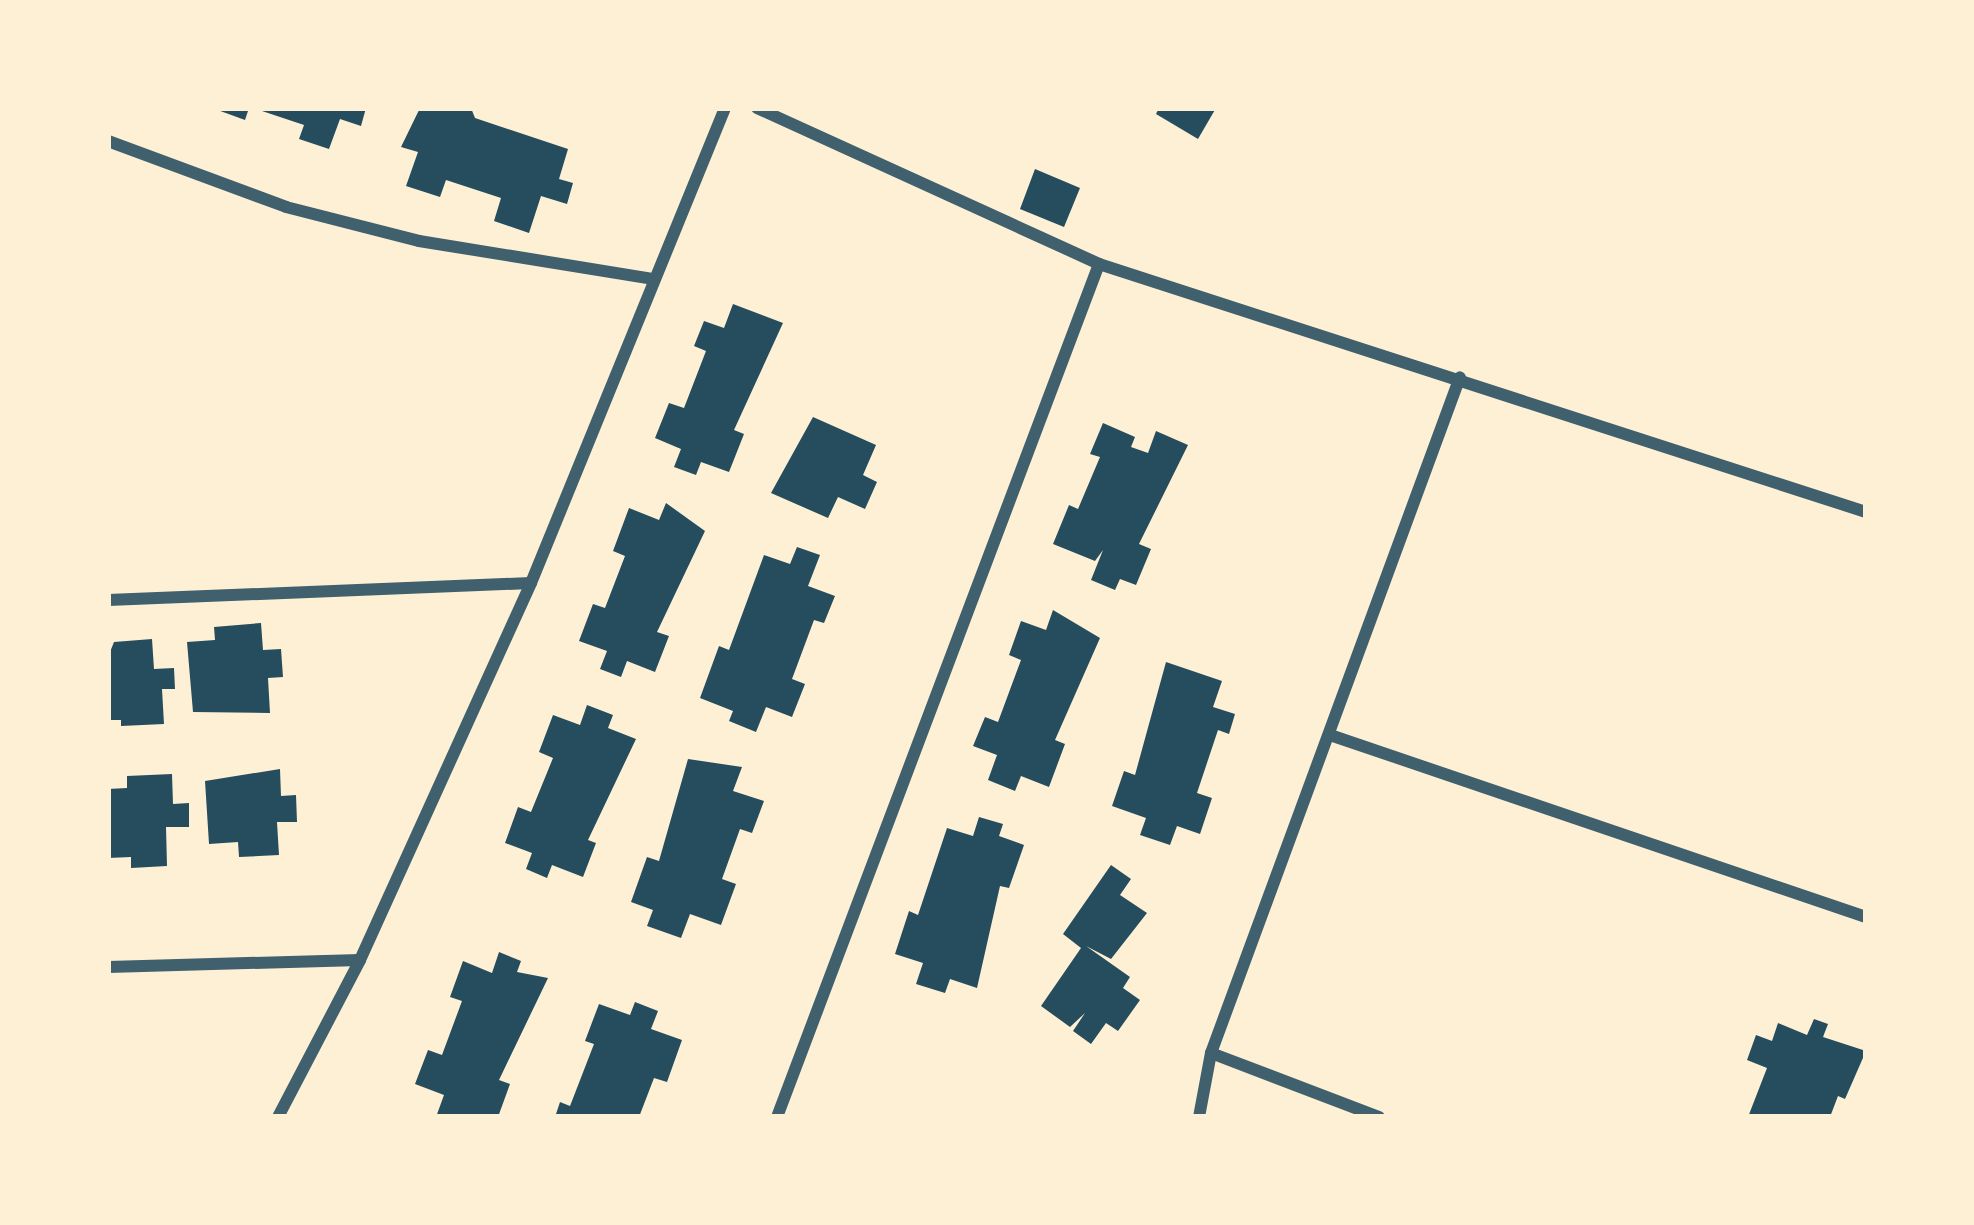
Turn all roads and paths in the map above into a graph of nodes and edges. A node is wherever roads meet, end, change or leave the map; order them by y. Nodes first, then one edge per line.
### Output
1 (725, 108) edge
2 (757, 108) edge
3 (108, 141) edge
4 (1100, 264) junction
5 (654, 279) junction
6 (1460, 377) junction
7 (1866, 512) edge
8 (531, 583) junction
9 (108, 600) edge
10 (1330, 735) junction
11 (1866, 917) edge
12 (360, 960) junction
13 (108, 967) edge
14 (1211, 1053) junction
15 (278, 1117) edge
16 (777, 1117) edge
17 (1199, 1117) edge
18 (1379, 1117) edge

1 - 5 street
2 - 4 street
3 - 5 street
4 - 6 street
4 - 16 street
5 - 8 street
6 - 7 street
6 - 10 street
8 - 9 street
8 - 12 street
10 - 11 street
10 - 14 street
12 - 13 street
12 - 15 street
14 - 17 street
14 - 18 street

